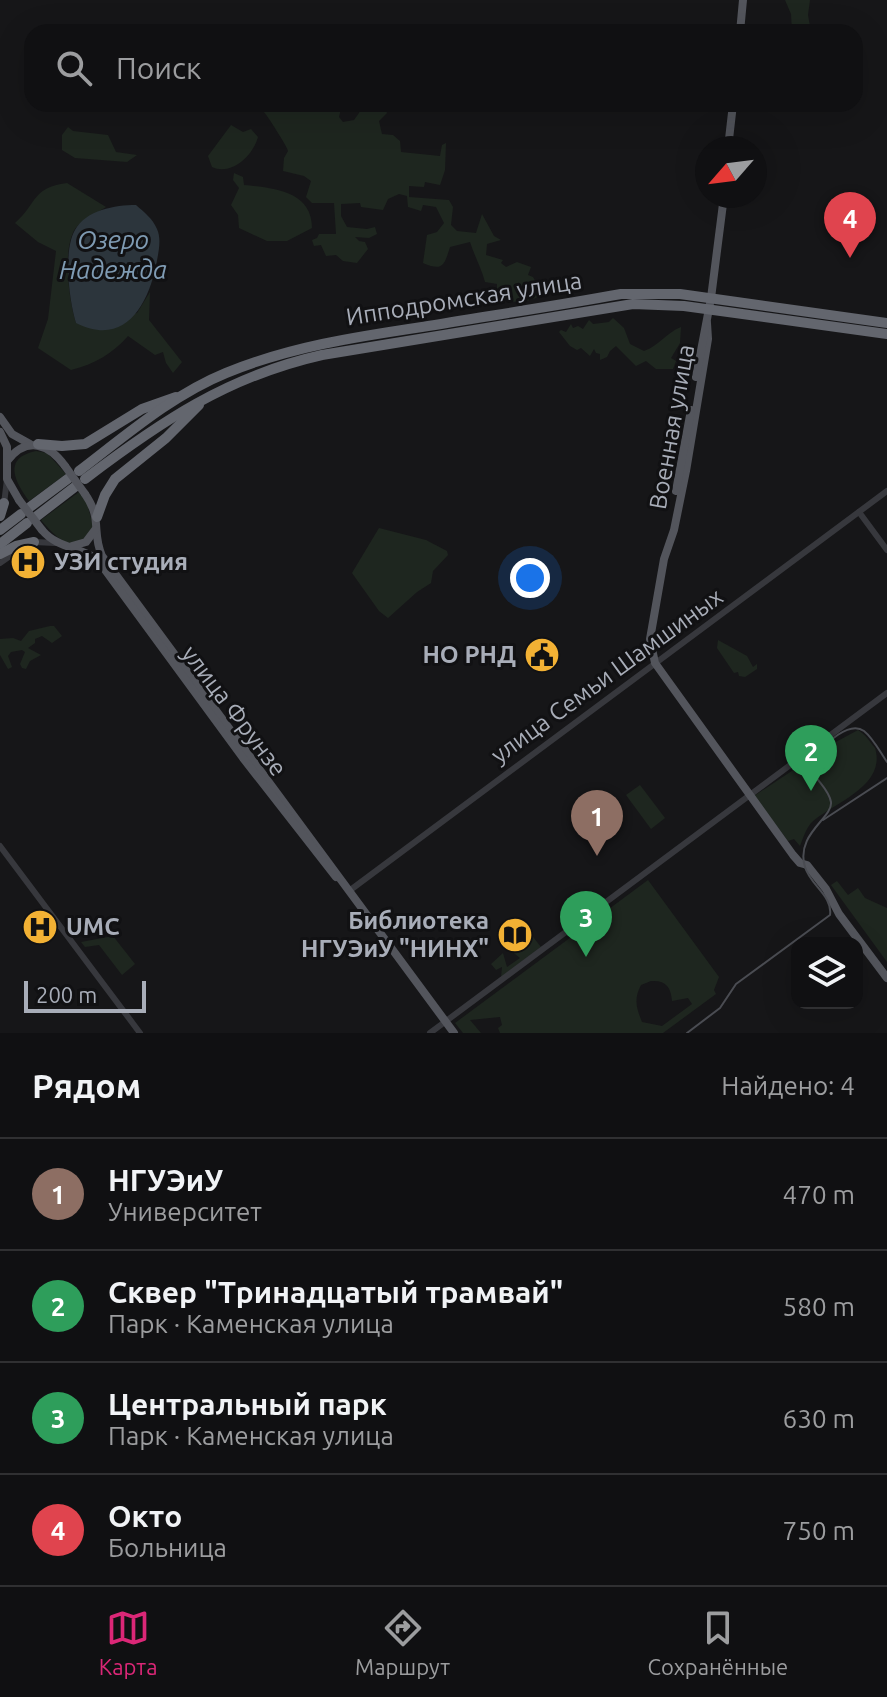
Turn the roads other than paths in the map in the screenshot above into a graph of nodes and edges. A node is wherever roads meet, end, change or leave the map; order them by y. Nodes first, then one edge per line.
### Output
1 (743, 0) edge
2 (741, 24) edge
3 (732, 112) edge
4 (729, 136) edge
5 (722, 208) edge
6 (608, 302) junction
7 (710, 303) junction
8 (887, 323) edge
9 (887, 334) edge
10 (198, 387) junction
11 (217, 390) junction
12 (0, 417) edge
13 (0, 432) edge
14 (34, 444) junction
15 (8, 460) junction
16 (77, 478) junction
17 (7, 479) junction
18 (887, 491) edge
19 (2, 506) edge
20 (34, 511) dead end
21 (859, 512) junction
22 (0, 516) edge
23 (97, 522) junction
24 (0, 530) edge
25 (34, 542) junction
26 (55, 543) junction
27 (0, 544) edge
28 (71, 546) junction
29 (887, 550) edge
30 (0, 554) edge
31 (99, 558) junction
32 (0, 563) edge
33 (655, 663) junction
34 (887, 693) edge
35 (748, 795) junction
36 (0, 846) edge
37 (346, 887) junction
38 (887, 978) edge
39 (446, 1021) junction
40 (140, 1033) edge
41 (430, 1033) edge
42 (454, 1033) edge

1 - 2 main road
3 - 4 main road
5 - 7 main road, Военная улица
6 - 7 highway, Ипподромская улица
6 - 10 highway, Ипподромская улица
6 - 11 highway, Ипподромская улица
7 - 8 highway, Ипподромская улица
7 - 9 highway, Ипподромская улица
7 - 33 main road, Военная улица
10 - 14 highway
10 - 16 highway, Ипподромская улица
11 - 16 highway, Ипподромская улица
11 - 23 highway
12 - 14 main road
13 - 15 main road
14 - 15 main road
14 - 23 main road, bridge
15 - 17 main road
16 - 20 highway, Ипподромская улица
17 - 19 street
17 - 26 main road, bridge
18 - 21 street, улица Семьи Шамшиных
19 - 22 highway
21 - 29 street
21 - 33 street, улица Семьи Шамшиных
23 - 28 main road
23 - 31 main road
24 - 27 highway
25 - 26 street
25 - 30 highway
25 - 32 street
26 - 28 main road
28 - 31 main road
31 - 37 main road, улица Фрунзе
33 - 35 main road
33 - 37 street, улица Семьи Шамшиных
34 - 35 street
35 - 38 main road
35 - 39 street
36 - 40 street
37 - 39 main road, улица Фрунзе
39 - 41 street
39 - 42 main road, улица Фрунзе

